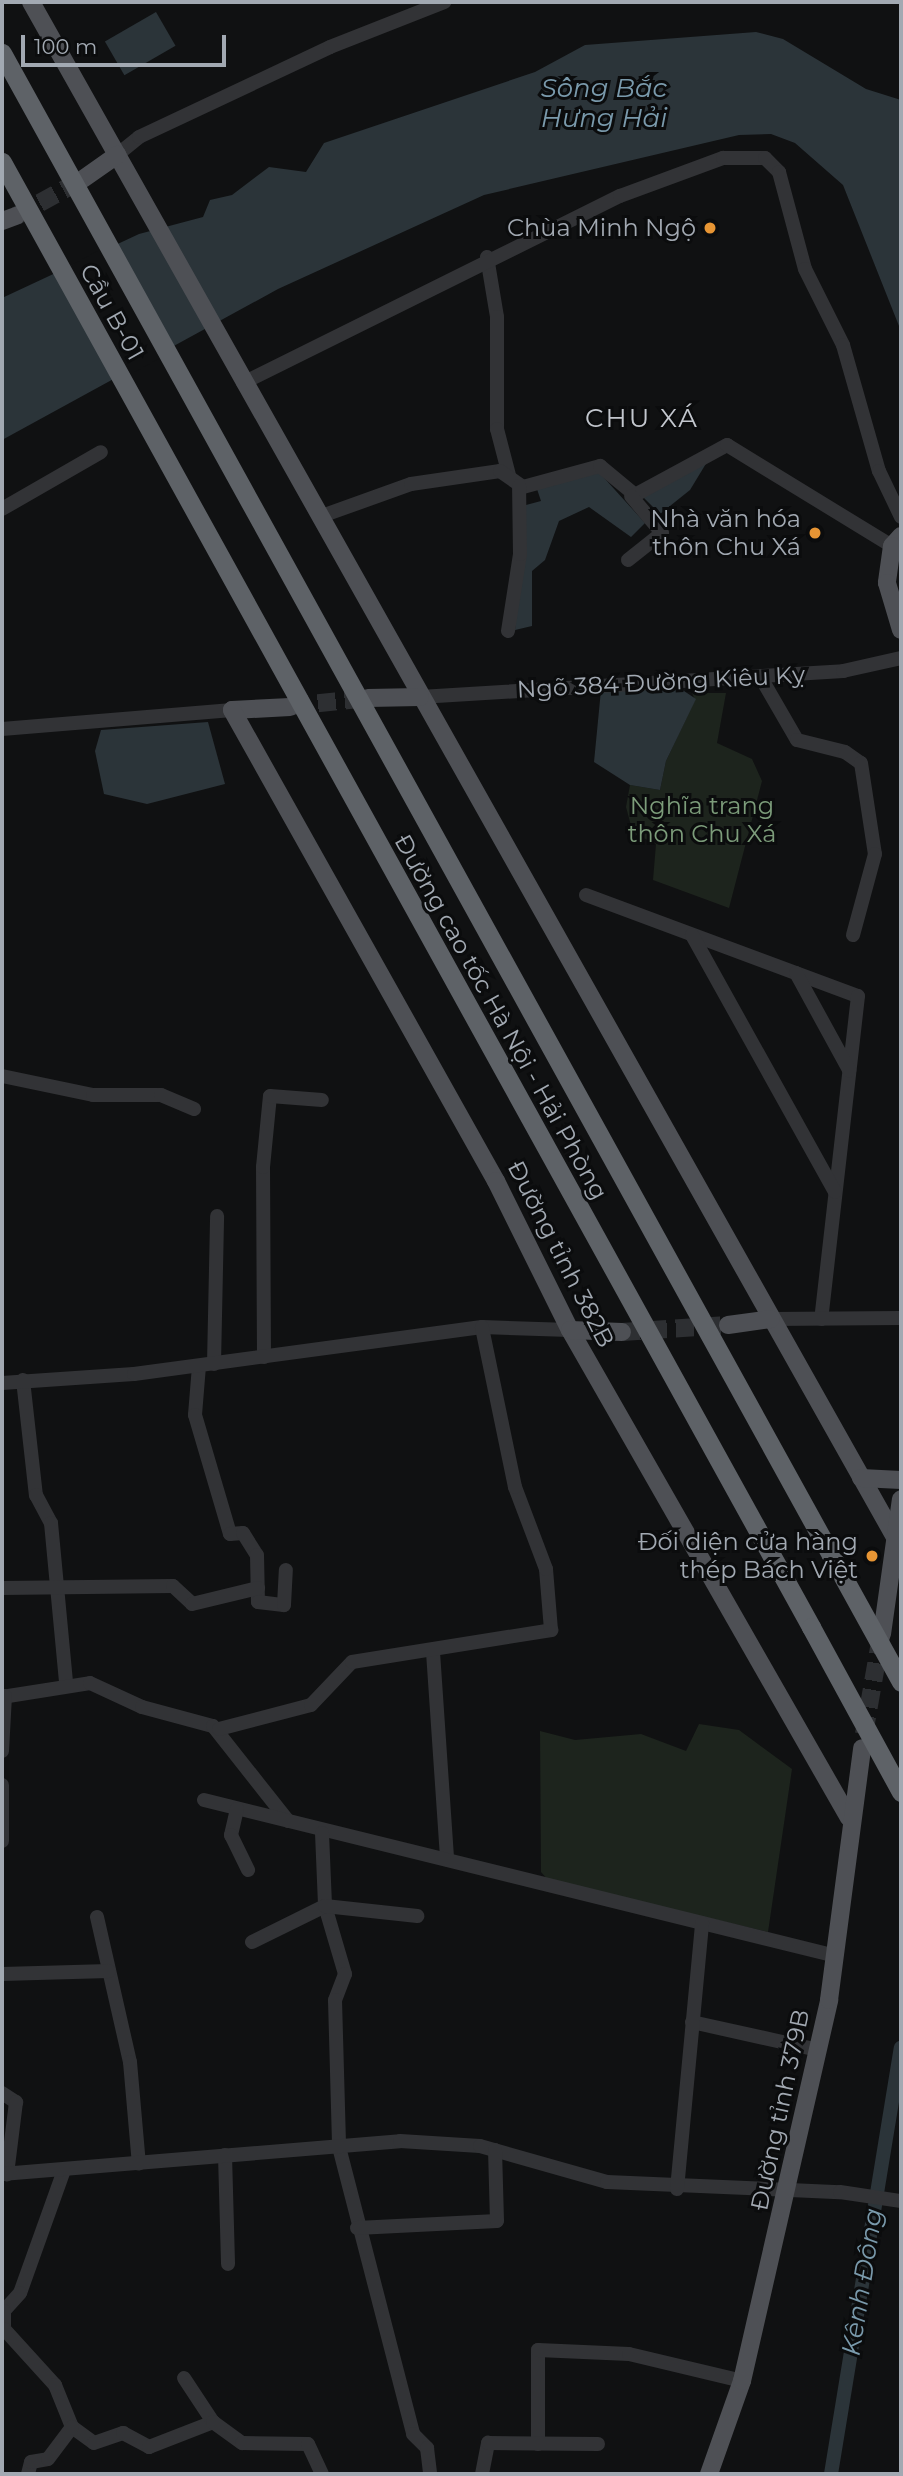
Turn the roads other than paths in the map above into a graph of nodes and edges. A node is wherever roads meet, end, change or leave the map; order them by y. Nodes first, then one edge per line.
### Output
1 (31, 2) edge
2 (444, 2) edge
3 (2, 53) edge
4 (117, 155) junction
5 (2, 162) edge
6 (80, 186) junction
7 (17, 218) edge
8 (488, 257) junction
9 (243, 383) junction
10 (196, 403) joint
11 (149, 430) joint
12 (101, 452) dead end
13 (514, 481) junction
14 (631, 496) junction
15 (2, 509) edge
16 (319, 517) junction
17 (901, 517) edge
18 (897, 541) edge
19 (628, 560) dead end
20 (901, 630) edge
21 (508, 631) dead end
22 (901, 658) edge
23 (760, 676) junction
24 (420, 697) junction
25 (368, 698) tunnel mouth
26 (290, 707) tunnel mouth
27 (232, 710) junction
28 (2, 729) edge
29 (586, 895) dead end
30 (692, 935) junction
31 (853, 935) dead end
32 (796, 973) junction
33 (849, 1070) junction
34 (2, 1076) edge
35 (322, 1100) dead end
36 (194, 1109) dead end
37 (835, 1192) junction
38 (216, 1216) dead end
39 (901, 1318) edge
40 (771, 1319) junction
41 (821, 1319) junction
42 (728, 1325) tunnel mouth
43 (482, 1327) junction
44 (570, 1330) junction
45 (622, 1332) tunnel mouth
46 (264, 1357) junction
47 (206, 1365) junction
48 (23, 1380) junction
49 (2, 1383) edge
50 (861, 1478) junction
51 (901, 1480) edge
52 (901, 1499) edge
53 (898, 1544) edge
54 (286, 1570) dead end
55 (57, 1586) junction
56 (2, 1588) edge
57 (258, 1588) junction
58 (882, 1633) tunnel mouth
59 (433, 1652) junction
60 (901, 1682) edge
61 (66, 1683) junction
62 (3, 1696) edge
63 (219, 1730) junction
64 (862, 1748) tunnel mouth
65 (2, 1751) edge
66 (2, 1785) edge
67 (901, 1793) edge
68 (204, 1800) dead end
69 (237, 1809) junction
70 (849, 1818) junction
71 (288, 1821) junction
72 (322, 1833) junction
73 (2, 1841) edge
74 (447, 1860) junction
75 (248, 1870) dead end
76 (325, 1906) junction
77 (416, 1916) dead end
78 (97, 1917) dead end
79 (702, 1923) junction
80 (252, 1942) dead end
81 (836, 1956) junction
82 (109, 1971) junction
83 (2, 1974) edge
84 (692, 2022) junction
85 (818, 2050) junction
86 (2, 2093) edge
87 (338, 2147) junction
88 (495, 2150) junction
89 (225, 2155) junction
90 (139, 2164) junction
91 (63, 2173) junction
92 (4, 2174) edge
93 (677, 2189) junction
94 (788, 2190) junction
95 (896, 2200) edge
96 (357, 2228) junction
97 (228, 2264) dead end
98 (3, 2310) edge
99 (184, 2378) dead end
100 (742, 2381) junction
101 (213, 2422) junction
102 (72, 2427) junction
103 (538, 2444) junction
104 (598, 2444) dead end
105 (28, 2474) edge
106 (322, 2474) edge
107 (430, 2474) edge
108 (482, 2474) edge
109 (709, 2474) edge

1 - 4 main road
2 - 4 street
3 - 6 highway, Cầu B-01
4 - 6 main road
4 - 9 main road
5 - 7 highway, Cầu B-01
6 - 10 highway, Cầu B-01
7 - 11 highway, Cầu B-01
8 - 9 street
8 - 13 street
8 - 17 street
9 - 16 main road
10 - 60 highway, Đường cao tốc Hà Nội - Hải Phòng, bridge
11 - 67 highway, Đường cao tốc Hà Nội - Hải Phòng, bridge
12 - 15 street
13 - 14 street
13 - 16 street
13 - 21 street
14 - 18 street
14 - 19 street
16 - 24 main road
18 - 20 main road
22 - 23 street, Ngõ 384 Đường Kiêu Kỵ
23 - 24 street, Ngõ 384 Đường Kiêu Kỵ
23 - 31 street
24 - 25 main road
24 - 40 main road
26 - 27 main road
27 - 28 street
27 - 44 main road, Đường tỉnh 382B
29 - 30 street
30 - 32 street
30 - 37 street
32 - 33 street
32 - 33 street
33 - 37 street
34 - 36 street
35 - 46 street
37 - 41 street
38 - 47 street
39 - 41 street
40 - 41 street
40 - 42 main road
40 - 50 main road
43 - 44 street
43 - 46 street
43 - 59 street
44 - 45 main road
44 - 70 main road, Đường tỉnh 382B
46 - 47 street
47 - 48 street
47 - 57 street
48 - 49 street
48 - 55 street
50 - 51 main road
50 - 53 main road
52 - 53 main road
53 - 58 main road
54 - 57 street
55 - 56 street
55 - 57 street
55 - 61 street
59 - 63 street
59 - 74 street
61 - 62 street
61 - 63 street
62 - 65 street
63 - 71 street
64 - 70 main road, Đường tỉnh 379B
66 - 73 street
68 - 69 street
69 - 71 street
69 - 75 street
70 - 81 main road, Đường tỉnh 379B
71 - 72 street
72 - 74 street
72 - 76 street
74 - 79 street
76 - 77 street
76 - 80 street
76 - 87 street
78 - 82 street
79 - 81 street
79 - 84 street
81 - 85 main road, Đường tỉnh 379B
82 - 83 street
82 - 90 street
84 - 85 street
84 - 93 street
85 - 94 main road, Đường tỉnh 379B
86 - 92 street
87 - 88 street
87 - 89 street
87 - 96 street
88 - 93 street
88 - 96 street
89 - 90 street
89 - 97 street
90 - 91 street
91 - 92 street
91 - 98 street
93 - 94 street
94 - 95 street
94 - 100 main road, Đường tỉnh 379B
96 - 107 street
98 - 102 street
99 - 101 street
100 - 103 street
100 - 109 main road, Đường tỉnh 379B
101 - 102 street
101 - 106 street
102 - 105 street
103 - 104 street
103 - 108 street

